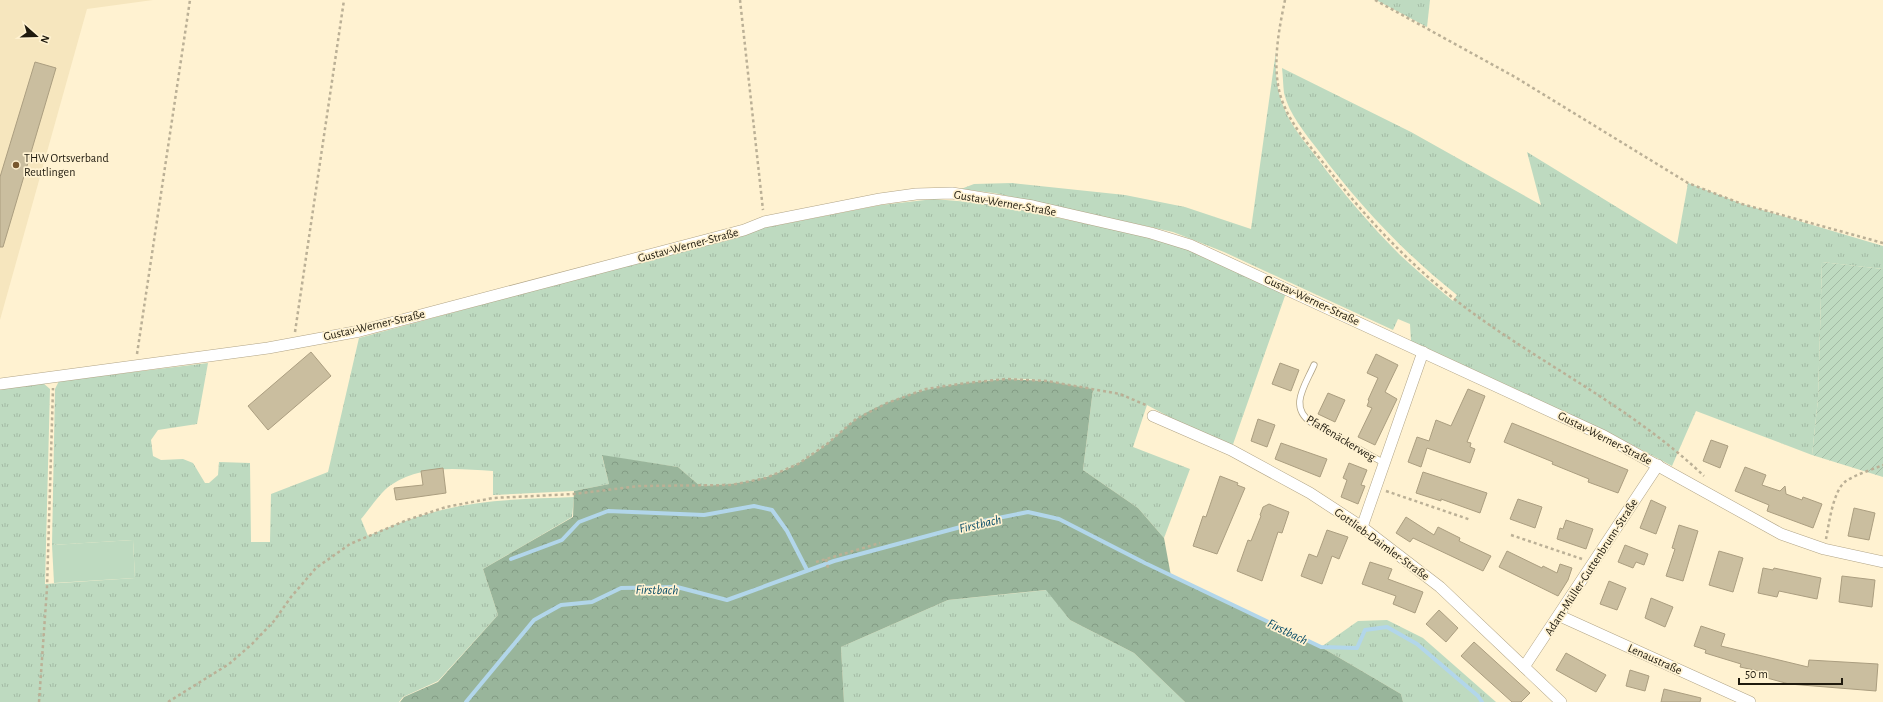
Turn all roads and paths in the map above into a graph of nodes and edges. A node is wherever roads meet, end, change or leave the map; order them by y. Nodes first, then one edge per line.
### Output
1 (190, 0) edge
2 (344, 0) edge
3 (740, 0) edge
4 (1285, 0) edge
5 (1375, 0) edge
6 (764, 222) junction
7 (1883, 243) edge
8 (294, 343) junction
9 (1423, 352) junction
10 (1314, 365) dead end
11 (135, 366) junction
12 (52, 377) junction
13 (0, 384) edge
14 (1153, 416) joint
15 (1384, 463) junction
16 (1883, 464) edge
17 (1658, 465) junction
18 (1705, 477) dead end
19 (1376, 488) junction
20 (1471, 520) dead end
21 (1362, 527) junction
22 (1511, 535) dead end
23 (880, 543) dead end
24 (1824, 549) junction
25 (826, 559) junction
26 (816, 562) dead end
27 (1883, 562) edge
28 (1594, 563) junction
29 (828, 568) dead end
30 (1560, 616) junction
31 (1524, 667) junction
32 (39, 702) edge
33 (168, 702) edge
34 (1561, 702) edge
35 (1750, 702) edge

1 - 11 path
2 - 8 path
3 - 6 path
4 - 18 path
5 - 7 path
6 - 8 street, Gustav-Werner-Straße
6 - 9 street, Gustav-Werner-Straße
8 - 11 street, Gustav-Werner-Straße
9 - 15 street, Pfaffenäckerweg
9 - 17 street, Gustav-Werner-Straße
10 - 15 lane, Pfaffenäckerweg
11 - 12 street, Gustav-Werner-Straße
12 - 13 street, Gustav-Werner-Straße
12 - 32 path
14 - 21 street, Gottlieb-Daimler-Straße
14 - 33 path
15 - 19 street, Pfaffenäckerweg
16 - 24 path
17 - 24 street, Gustav-Werner-Straße
17 - 28 street, Adam-Müller-Guttenbrunn-Straße
19 - 20 path
19 - 21 street, Pfaffenäckerweg
21 - 31 street, Gottlieb-Daimler-Straße
22 - 28 path
23 - 25 path
24 - 27 street, Gustav-Werner-Straße
25 - 26 path
25 - 29 path
28 - 30 street, Adam-Müller-Guttenbrunn-Straße
30 - 31 street, Adam-Müller-Guttenbrunn-Straße
30 - 35 street, Lenaustraße
31 - 34 street, Gottlieb-Daimler-Straße

